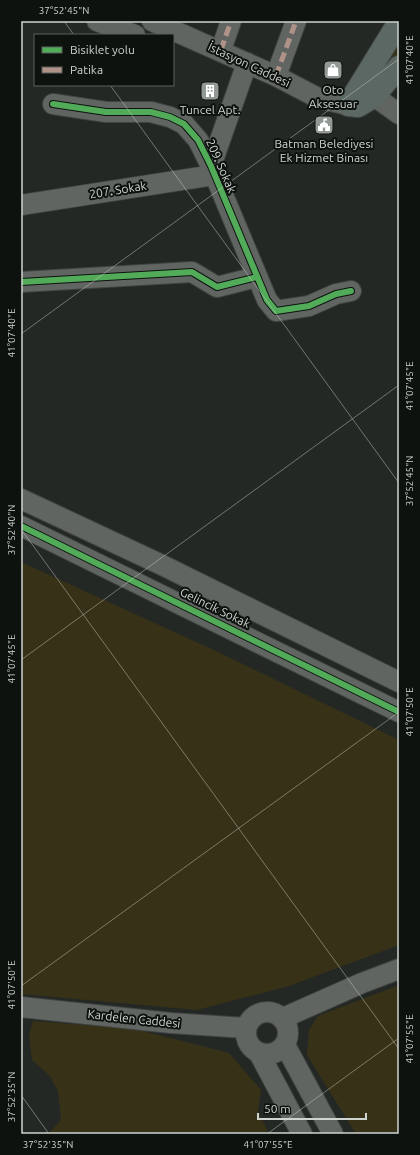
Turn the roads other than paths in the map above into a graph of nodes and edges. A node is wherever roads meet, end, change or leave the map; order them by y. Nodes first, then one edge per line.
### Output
1 (97, 21) edge
2 (152, 21) edge
3 (231, 21) edge
4 (296, 21) edge
5 (399, 22) edge
6 (167, 32) edge
7 (132, 34) edge
8 (174, 34) edge
9 (221, 50) junction
10 (247, 63) junction
11 (399, 67) edge
12 (276, 76) junction
13 (367, 92) junction
14 (53, 104) dead end
15 (348, 105) joint
16 (399, 114) edge
17 (213, 171) junction
18 (21, 205) edge
19 (257, 277) junction
20 (21, 282) edge
21 (351, 291) dead end
22 (22, 499) edge
23 (22, 526) edge
24 (399, 682) edge
25 (399, 686) edge
26 (376, 700) junction
27 (399, 712) edge
28 (399, 969) edge
29 (21, 1007) edge
30 (283, 1018) junction
31 (246, 1028) junction
32 (285, 1045) junction
33 (259, 1053) junction
34 (302, 1134) edge
35 (333, 1134) edge

1 - 7 street
2 - 6 street, İstasyon Caddesi
3 - 9 street
4 - 12 street
5 - 13 main road
8 - 9 street, İstasyon Caddesi
9 - 10 street, İstasyon Caddesi
10 - 12 street, İstasyon Caddesi
10 - 17 street
11 - 13 main road
12 - 15 street, İstasyon Caddesi
13 - 15 main road
13 - 16 street
14 - 17 street, 209. Sokak
17 - 18 street, 207. Sokak
17 - 19 street, 209. Sokak
19 - 20 street
19 - 21 street, 209. Sokak
22 - 23 street
22 - 24 street, Gelincik Sokak
23 - 26 street, Gelincik Sokak
25 - 26 street
26 - 27 street, Gelincik Sokak
28 - 30 street
29 - 31 street, Kardelen Caddesi
30 - 31 street
30 - 32 street
31 - 33 street
32 - 33 street
32 - 35 street
33 - 34 street

